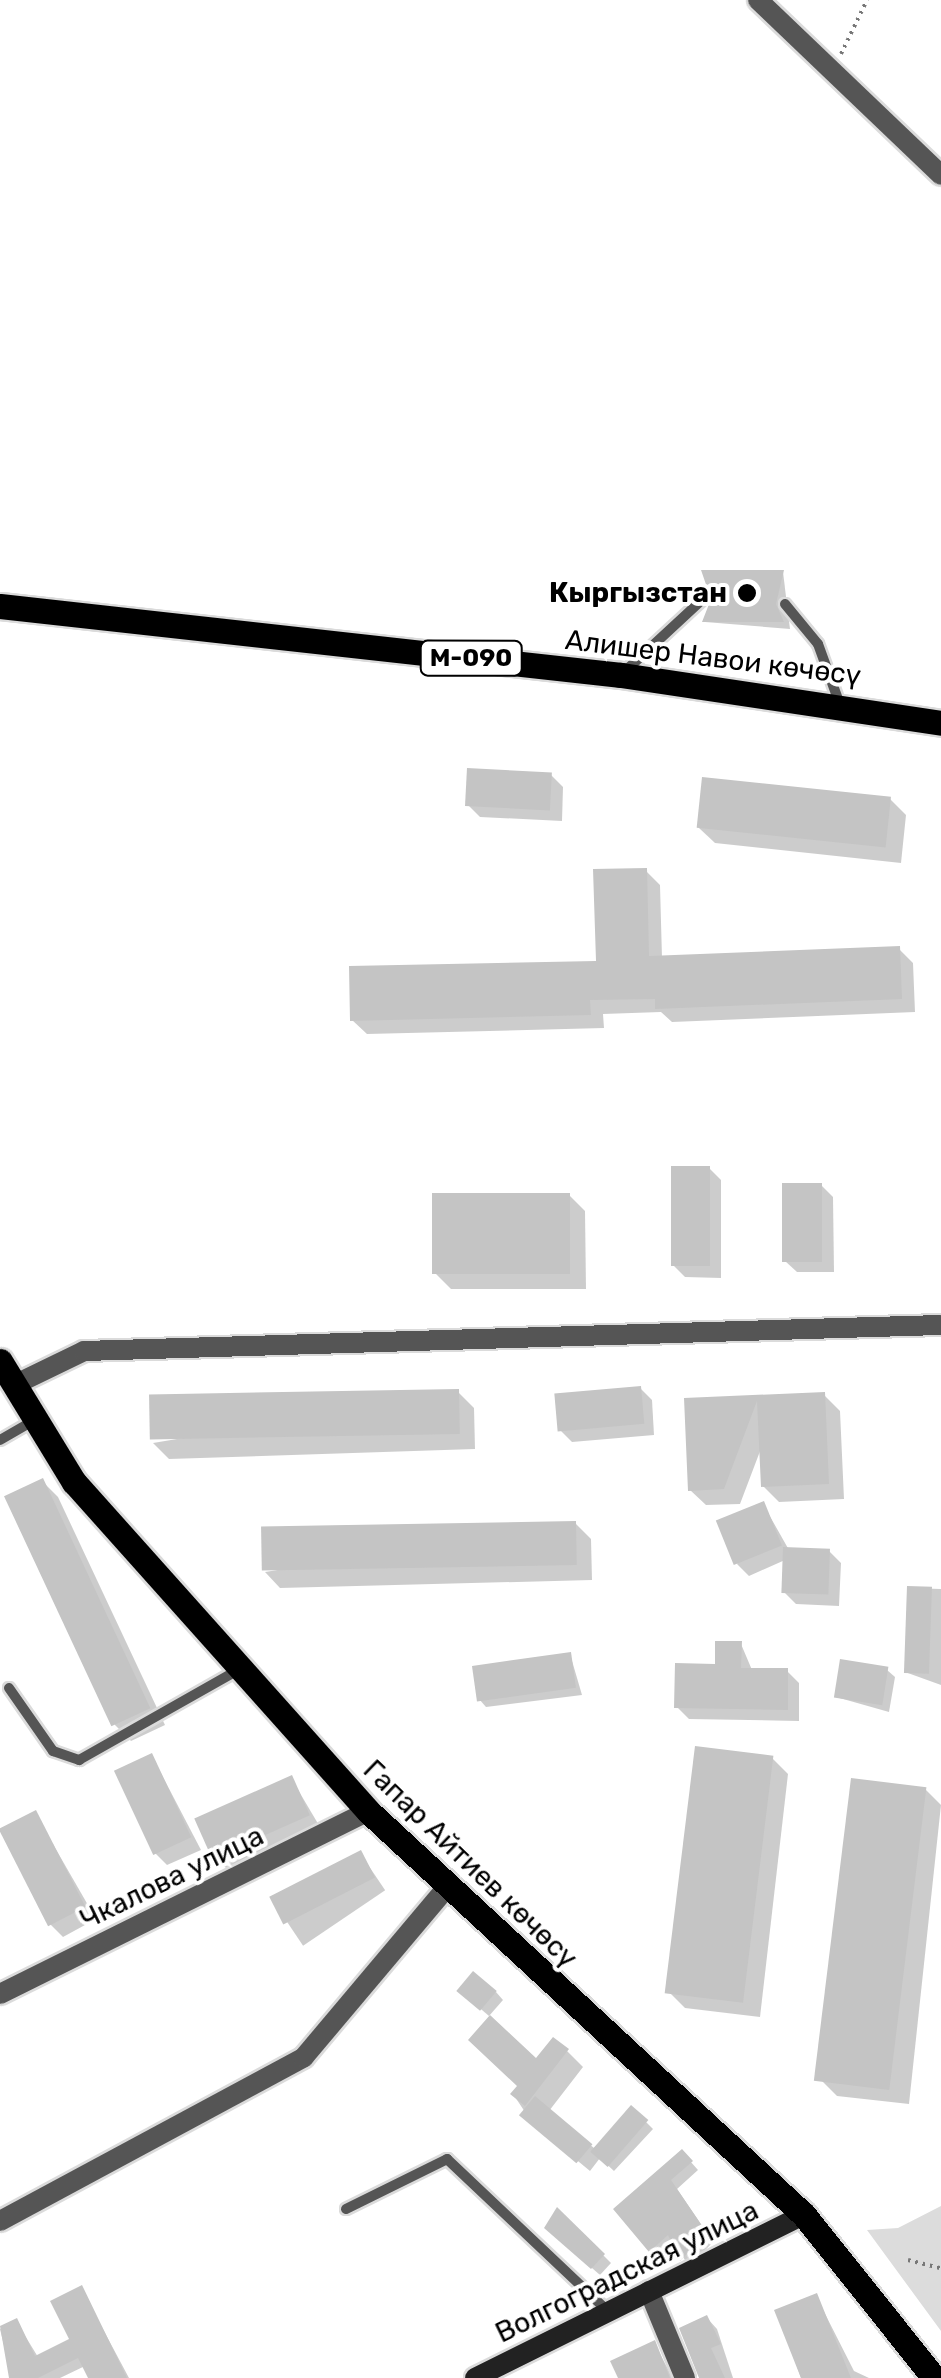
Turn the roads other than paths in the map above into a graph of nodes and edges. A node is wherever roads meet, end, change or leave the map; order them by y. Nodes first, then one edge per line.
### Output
1 (758, 0) edge
2 (941, 174) edge
3 (702, 600) dead end
4 (785, 604) dead end
5 (0, 606) edge
6 (621, 674) junction
7 (838, 702) junction
8 (941, 723) edge
9 (941, 1325) edge
10 (0, 1362) edge
11 (7, 1388) edge
12 (35, 1419) junction
13 (0, 1440) edge
14 (238, 1670) junction
15 (8, 1688) dead end
16 (368, 1811) junction
17 (446, 1887) junction
18 (0, 1994) edge
19 (346, 2209) dead end
20 (804, 2215) junction
21 (0, 2221) edge
22 (649, 2291) junction
23 (608, 2311) junction
24 (474, 2378) edge
25 (685, 2378) edge
26 (934, 2378) edge

1 - 2 street
3 - 6 lane
4 - 7 lane
5 - 6 main road, Алишер Навои көчөсү / М-090
6 - 7 main road, Алишер Навои көчөсү / М-090
7 - 8 main road, Алишер Навои көчөсү / М-090
9 - 11 street
10 - 11 main road, Гапар Айтиев көчөсү
11 - 12 main road, Гапар Айтиев көчөсү
12 - 13 lane
12 - 14 main road, Гапар Айтиев көчөсү
14 - 15 lane
14 - 16 main road, Гапар Айтиев көчөсү
16 - 17 main road, Гапар Айтиев көчөсү
16 - 18 street, Чкалова улица
17 - 20 main road, Гапар Айтиев көчөсү
17 - 21 street
19 - 23 lane
20 - 22 street, Волгоградская улица
20 - 26 main road, Гапар Айтиев көчөсү
22 - 23 street, Волгоградская улица
22 - 25 street
23 - 24 street, Волгоградская улица

